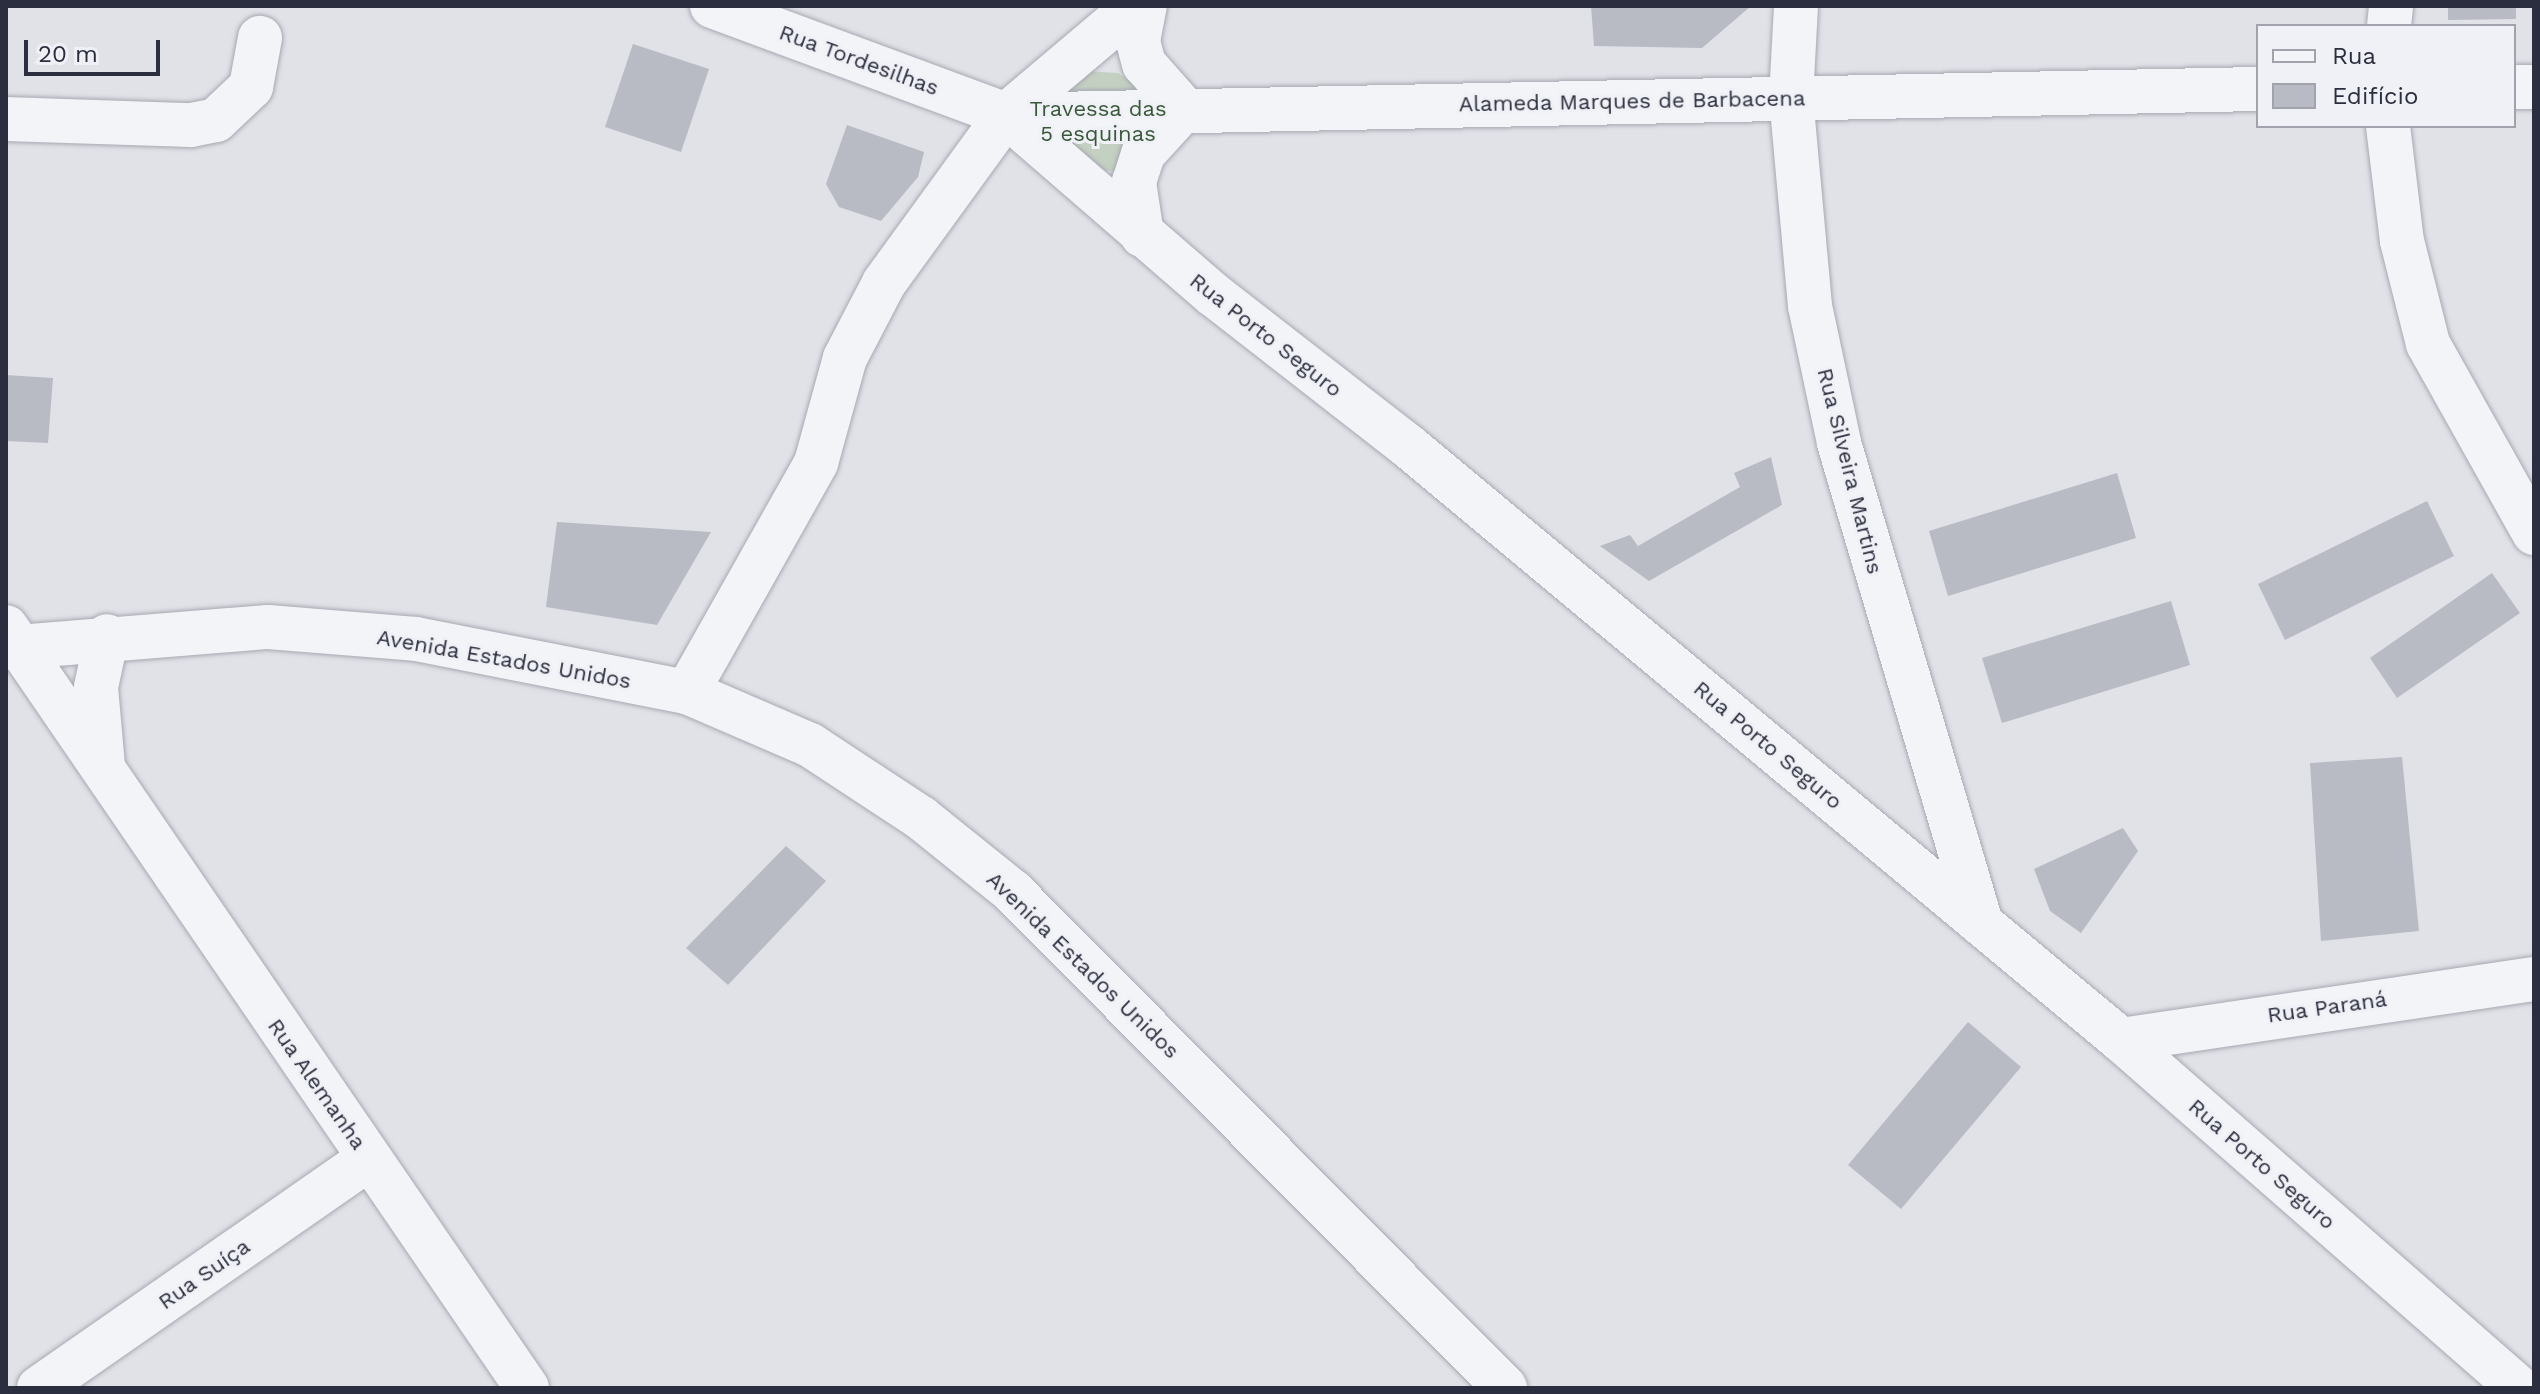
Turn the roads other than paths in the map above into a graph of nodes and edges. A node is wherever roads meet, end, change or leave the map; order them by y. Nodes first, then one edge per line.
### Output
1 (712, 6) edge
2 (1135, 6) edge
3 (1145, 6) edge
4 (1796, 6) edge
5 (260, 38) dead end
6 (2256, 89) edge
7 (1791, 97) junction
8 (1184, 109) junction
9 (1006, 115) junction
10 (6, 119) edge
11 (2388, 128) edge
12 (1142, 235) junction
13 (2534, 533) edge
14 (107, 636) junction
15 (10, 640) edge
16 (687, 692) junction
17 (106, 780) junction
18 (1981, 923) junction
19 (2534, 979) edge
20 (2121, 1040) junction
21 (369, 1159) junction
22 (39, 1388) edge
23 (527, 1388) edge
24 (1505, 1388) edge
25 (2519, 1388) edge

1 - 9 street, Rua Tordesilhas
2 - 9 street
3 - 8 street
4 - 7 street, Rua Silveira Martins
5 - 10 street
6 - 7 street, Alameda Marques de Barbacena
7 - 8 street, Alameda Marques de Barbacena
7 - 18 street, Rua Silveira Martins
8 - 9 street, Alameda Marques de Barbacena
8 - 12 street
9 - 12 street, Rua Porto Seguro
9 - 16 street
11 - 13 street
12 - 18 street, Rua Porto Seguro
14 - 15 street, Avenida Estados Unidos
14 - 16 street, Avenida Estados Unidos
14 - 17 street, Rua Alemanha
15 - 17 street, Rua Alemanha
16 - 24 street, Avenida Estados Unidos
17 - 21 street, Rua Alemanha
18 - 20 street, Rua Porto Seguro
19 - 20 street, Rua Paraná
20 - 25 street, Rua Porto Seguro
21 - 22 street, Rua Suíça
21 - 23 street, Rua Alemanha

